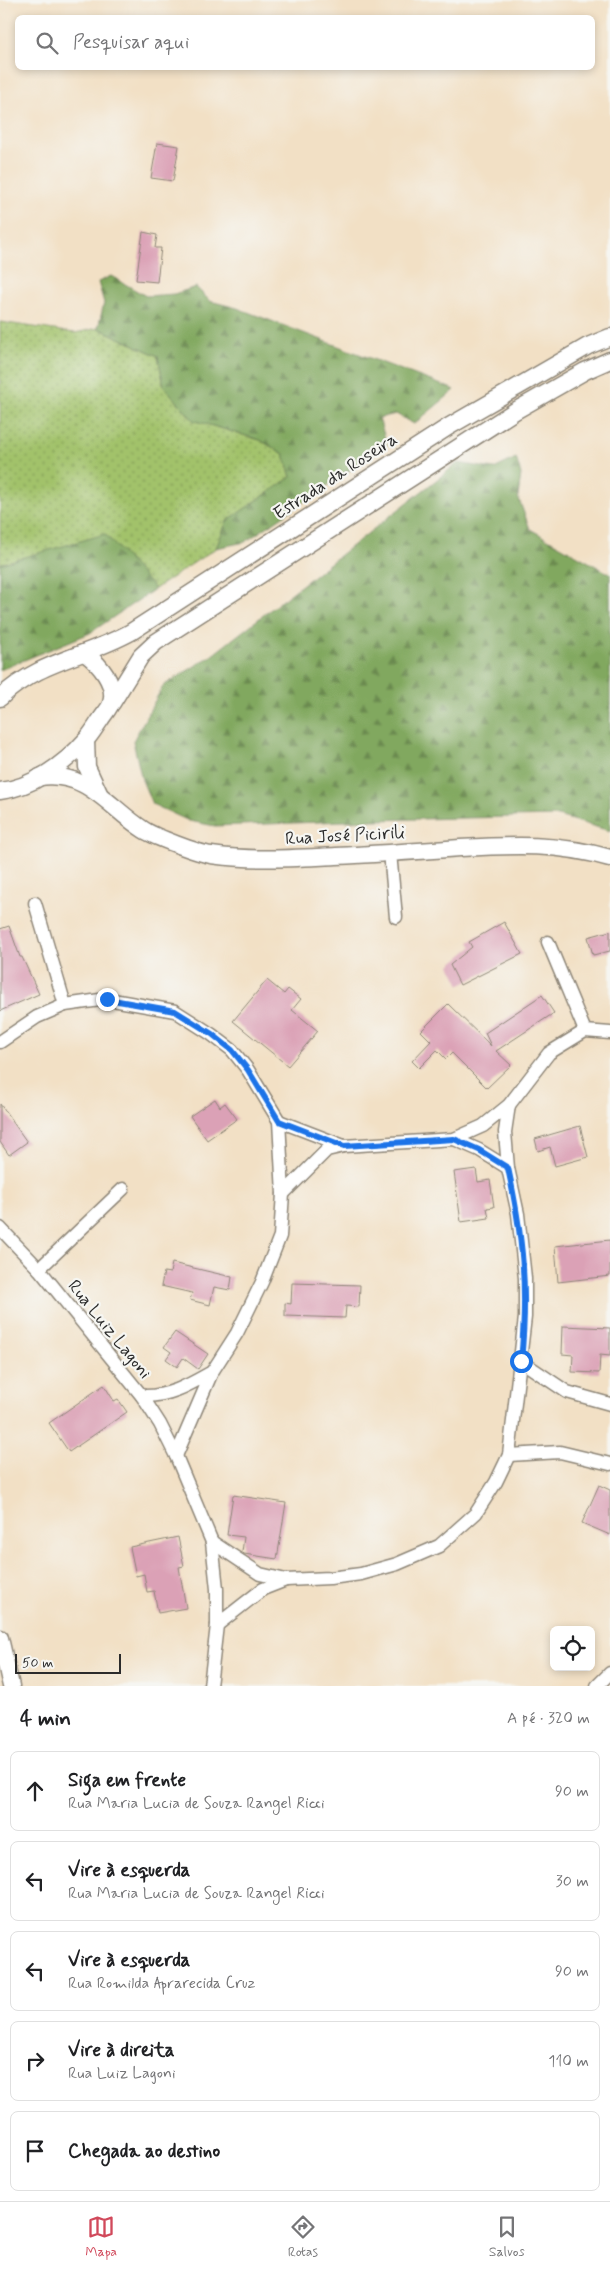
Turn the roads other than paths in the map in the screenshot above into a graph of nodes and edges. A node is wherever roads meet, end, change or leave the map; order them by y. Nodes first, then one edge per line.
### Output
1 (610, 337) edge
2 (610, 360) edge
3 (86, 654) junction
4 (0, 698) edge
5 (112, 703) junction
6 (86, 741) junction
7 (40, 776) junction
8 (0, 792) edge
9 (99, 793) junction
10 (390, 853) junction
11 (610, 858) edge
12 (36, 903) dead end
13 (396, 917) dead end
14 (548, 942) dead end
15 (65, 1005) junction
16 (585, 1031) junction
17 (610, 1033) edge
18 (0, 1042) edge
19 (509, 1105) junction
20 (279, 1121) junction
21 (454, 1139) junction
22 (344, 1146) junction
23 (508, 1168) junction
24 (123, 1189) dead end
25 (283, 1194) junction
26 (0, 1228) edge
27 (39, 1269) junction
28 (521, 1361) junction
29 (212, 1372) junction
30 (142, 1396) junction
31 (610, 1404) edge
32 (509, 1455) junction
33 (176, 1456) junction
34 (610, 1464) edge
35 (212, 1542) junction
36 (286, 1580) junction
37 (217, 1625) junction
38 (0, 1638) edge
39 (610, 1673) edge
40 (11, 1686) edge
41 (210, 1686) edge
42 (597, 1686) edge

1 - 3 street, Estrada da Roseira
2 - 5 street
3 - 4 street, Estrada da Roseira
3 - 5 street
5 - 6 street
6 - 7 street
6 - 9 street
7 - 8 street
7 - 9 street
9 - 10 street, Rua José Picirili
10 - 11 street, Rua José Picirili
10 - 13 street
12 - 15 street
14 - 16 street
15 - 18 street, Rua Luiz Lagoni
15 - 20 street, Rua Luiz Lagoni
16 - 17 street
16 - 19 street
19 - 21 street
19 - 23 street
20 - 22 street
20 - 25 street, Rua Luiz Lagoni
21 - 22 street
21 - 23 street
22 - 25 street
23 - 28 street
24 - 27 street
25 - 29 street, Rua Luiz Lagoni
26 - 27 street, Rua Luiz Lagoni
27 - 30 street, Rua Luiz Lagoni
28 - 31 street
28 - 32 street
29 - 30 street, Rua Luiz Lagoni
29 - 33 street, Rua Luiz Lagoni
30 - 33 street
32 - 34 street
32 - 36 street
33 - 35 street
35 - 36 street
35 - 37 street
36 - 37 street
37 - 41 street
38 - 40 street
39 - 42 street

